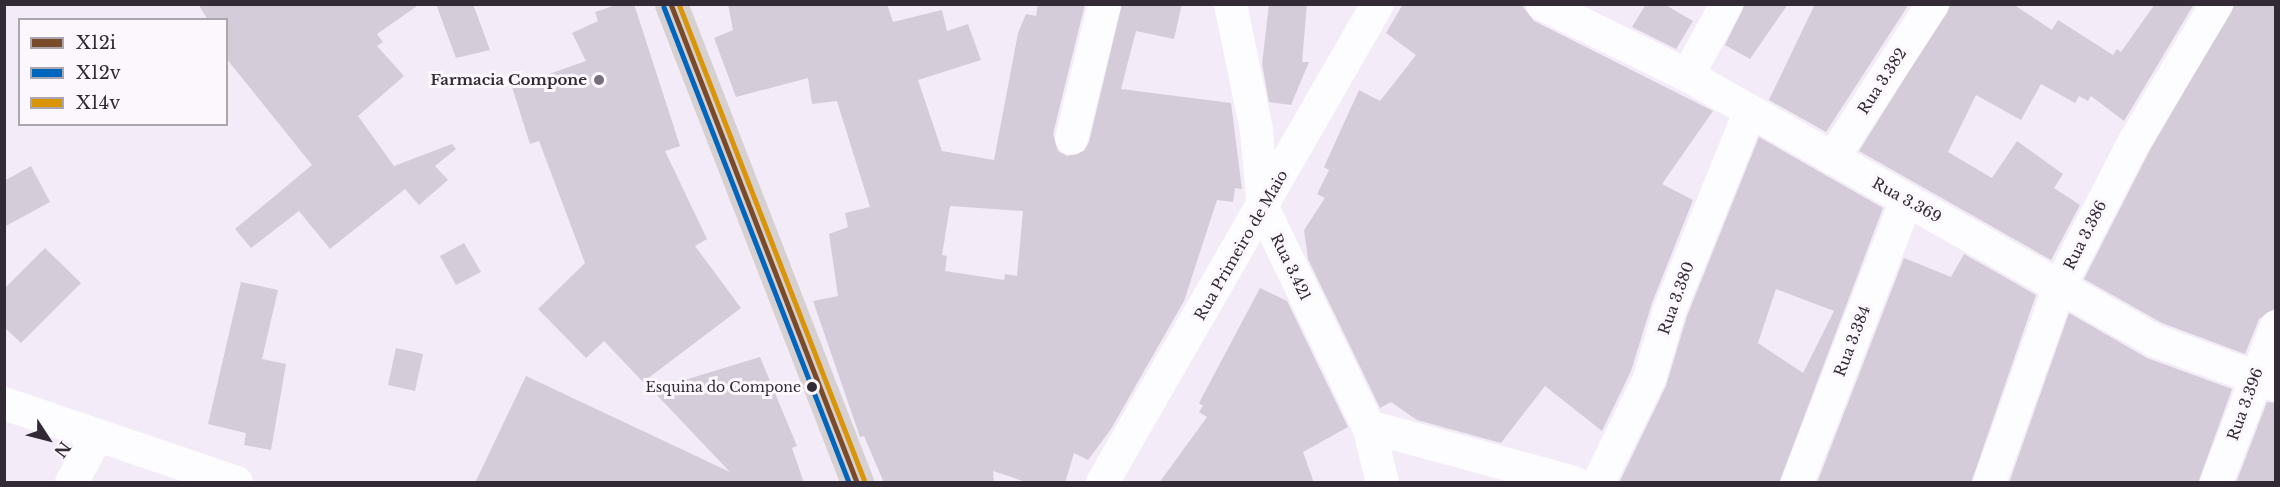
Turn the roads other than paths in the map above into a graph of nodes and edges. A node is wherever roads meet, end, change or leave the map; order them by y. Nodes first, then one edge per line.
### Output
1 (671, 4) edge
2 (1104, 4) edge
3 (1230, 4) edge
4 (1377, 4) edge
5 (1542, 4) edge
6 (1726, 4) edge
7 (1932, 4) edge
8 (2216, 4) edge
9 (1687, 75) junction
10 (1749, 112) junction
11 (1071, 138) dead end
12 (1832, 158) junction
13 (1906, 200) junction
14 (1263, 209) junction
15 (2059, 286) junction
16 (2276, 326) edge
17 (2264, 382) edge
18 (4, 403) edge
19 (1368, 426) junction
20 (97, 435) junction
21 (71, 483) edge
22 (236, 483) edge
23 (857, 483) edge
24 (1102, 483) edge
25 (1382, 483) edge
26 (1574, 483) edge
27 (1598, 483) edge
28 (1797, 483) edge
29 (1989, 483) edge
30 (2216, 483) edge

1 - 23 main road
2 - 11 street
3 - 14 street, Rua 3.421
4 - 14 street, Rua Primeiro de Maio
5 - 9 street, Rua 3.369
6 - 9 street
7 - 12 street, Rua 3.382
8 - 15 street, Rua 3.386
9 - 10 street, Rua 3.369
10 - 12 street, Rua 3.369
10 - 27 street, Rua 3.380
12 - 13 street, Rua 3.369
13 - 15 street, Rua 3.369
13 - 28 street, Rua 3.384
14 - 19 street, Rua 3.421
14 - 24 street, Rua Primeiro de Maio
15 - 17 street, Rua 3.369
15 - 29 street, Rua 3.386
16 - 17 street, Rua 3.396
17 - 30 street, Rua 3.396
18 - 20 street
19 - 25 street, Rua 3.421
19 - 26 street
20 - 21 street
20 - 22 street

